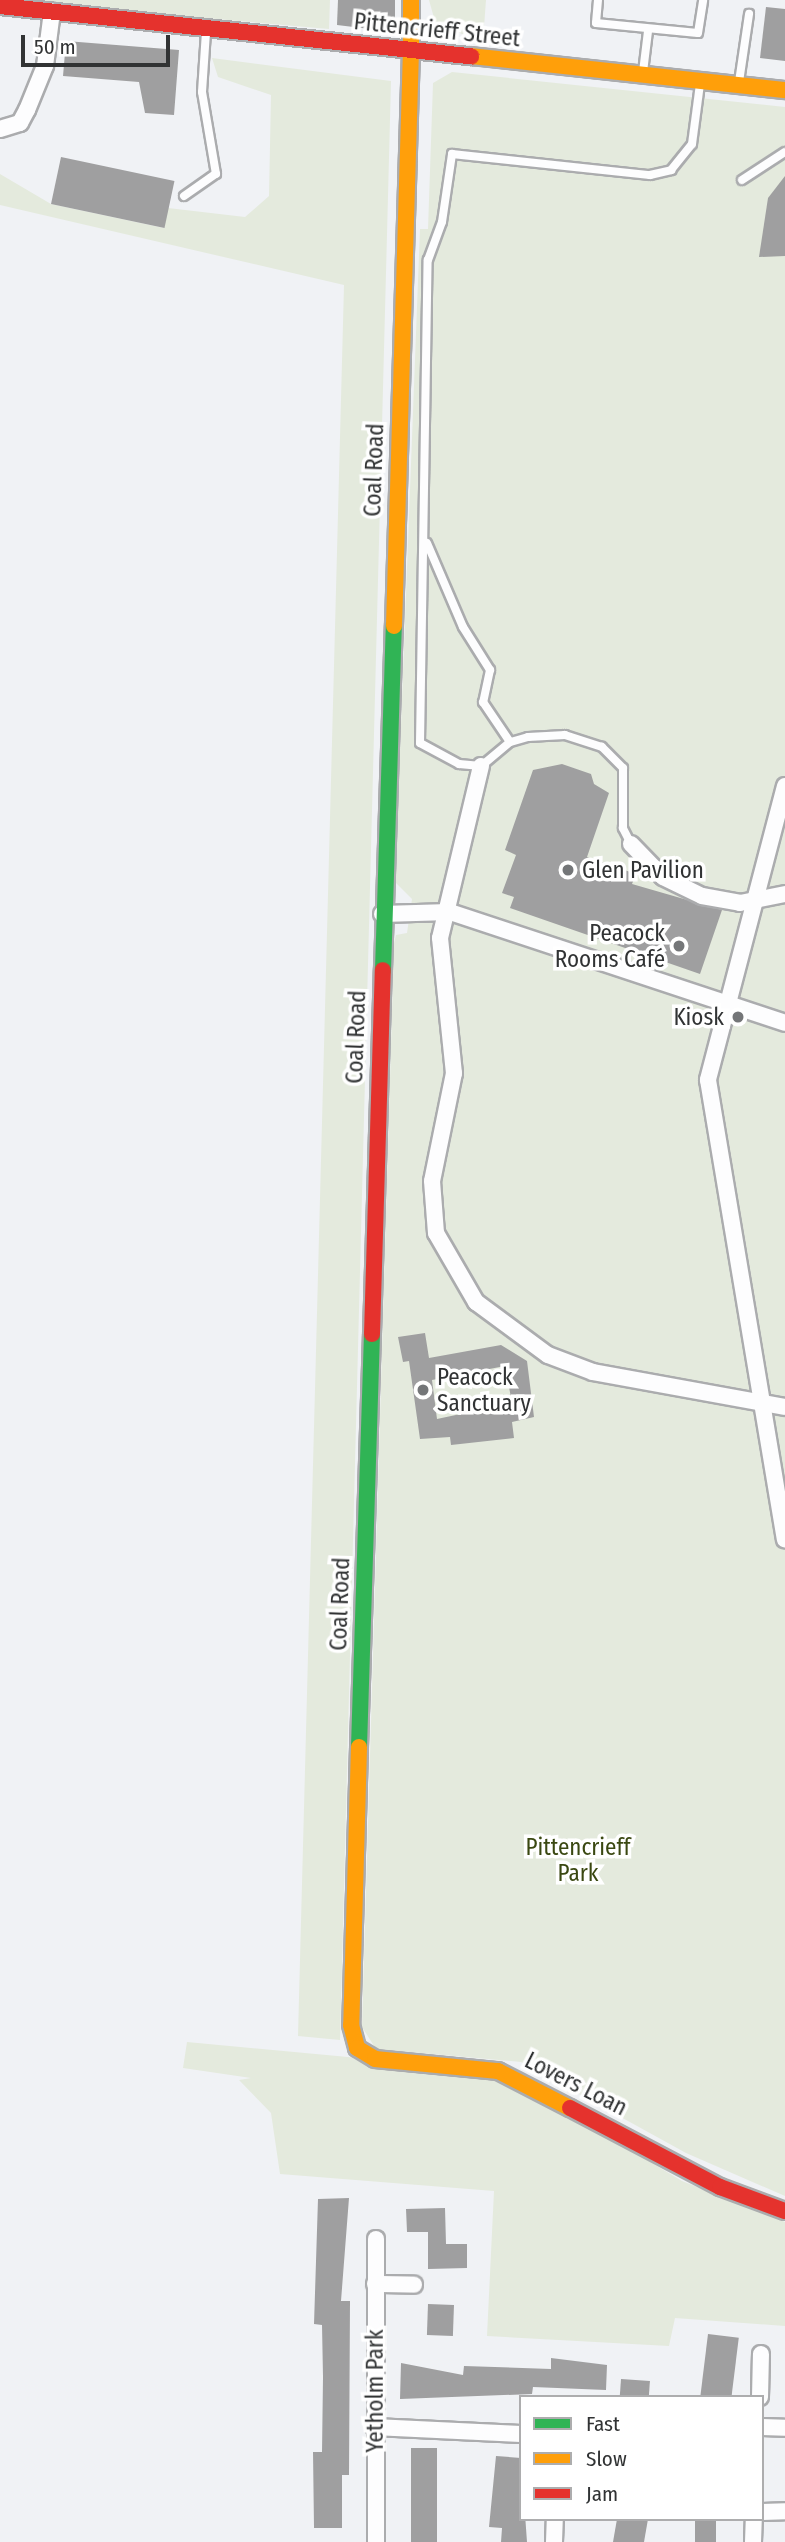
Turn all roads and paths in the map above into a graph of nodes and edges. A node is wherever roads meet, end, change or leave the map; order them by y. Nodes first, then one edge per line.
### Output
1 (411, 0) edge
2 (598, 0) edge
3 (703, 0) edge
4 (0, 6) edge
5 (52, 11) junction
6 (749, 13) dead end
7 (206, 27) junction
8 (648, 31) junction
9 (411, 51) junction
10 (643, 75) junction
11 (701, 81) junction
12 (738, 85) junction
13 (785, 90) edge
14 (0, 129) edge
15 (785, 152) edge
16 (742, 180) dead end
17 (184, 196) dead end
18 (426, 540) junction
19 (510, 742) junction
20 (481, 766) junction
21 (785, 786) edge
22 (631, 844) joint
23 (785, 894) edge
24 (754, 902) junction
25 (450, 912) junction
26 (382, 914) junction
27 (726, 1004) junction
28 (785, 1023) edge
29 (761, 1402) junction
30 (785, 1407) edge
31 (785, 1540) edge
32 (351, 2025) joint
33 (785, 2211) edge
34 (376, 2239) dead end
35 (375, 2284) junction
36 (414, 2286) dead end
37 (761, 2354) dead end
38 (760, 2395) edge
39 (374, 2427) junction
40 (764, 2427) edge
41 (785, 2428) edge
42 (519, 2434) edge
43 (785, 2511) edge
44 (764, 2512) edge
45 (555, 2521) edge
46 (754, 2521) edge
47 (376, 2542) edge
48 (554, 2542) edge
49 (753, 2542) edge

1 - 9 street, Coal Road
2 - 8 lane
3 - 8 lane
4 - 5 street, Pittencrieff Street
5 - 7 street, Pittencrieff Street
5 - 14 street
6 - 12 lane
7 - 9 street, Pittencrieff Street
7 - 17 lane
8 - 10 lane
9 - 10 street, Pittencrieff Street
9 - 26 street, Coal Road
10 - 11 street, Pittencrieff Street
11 - 12 street, Pittencrieff Street
11 - 18 lane
12 - 13 street, Pittencrieff Street
15 - 16 lane
18 - 19 lane
18 - 20 lane
19 - 20 lane
19 - 22 lane
20 - 25 street
21 - 24 street
22 - 24 street
23 - 24 street
24 - 27 street
25 - 26 street
25 - 27 street
25 - 29 street
26 - 32 street, Coal Road
27 - 28 street
27 - 29 street
29 - 30 street
29 - 31 street
32 - 33 street, Lovers Loan
34 - 35 street, Yetholm Park
35 - 36 street
35 - 39 street, Yetholm Park
37 - 38 street
39 - 42 street
39 - 47 street, Yetholm Park
40 - 41 street
43 - 44 street
45 - 48 street
46 - 49 street

